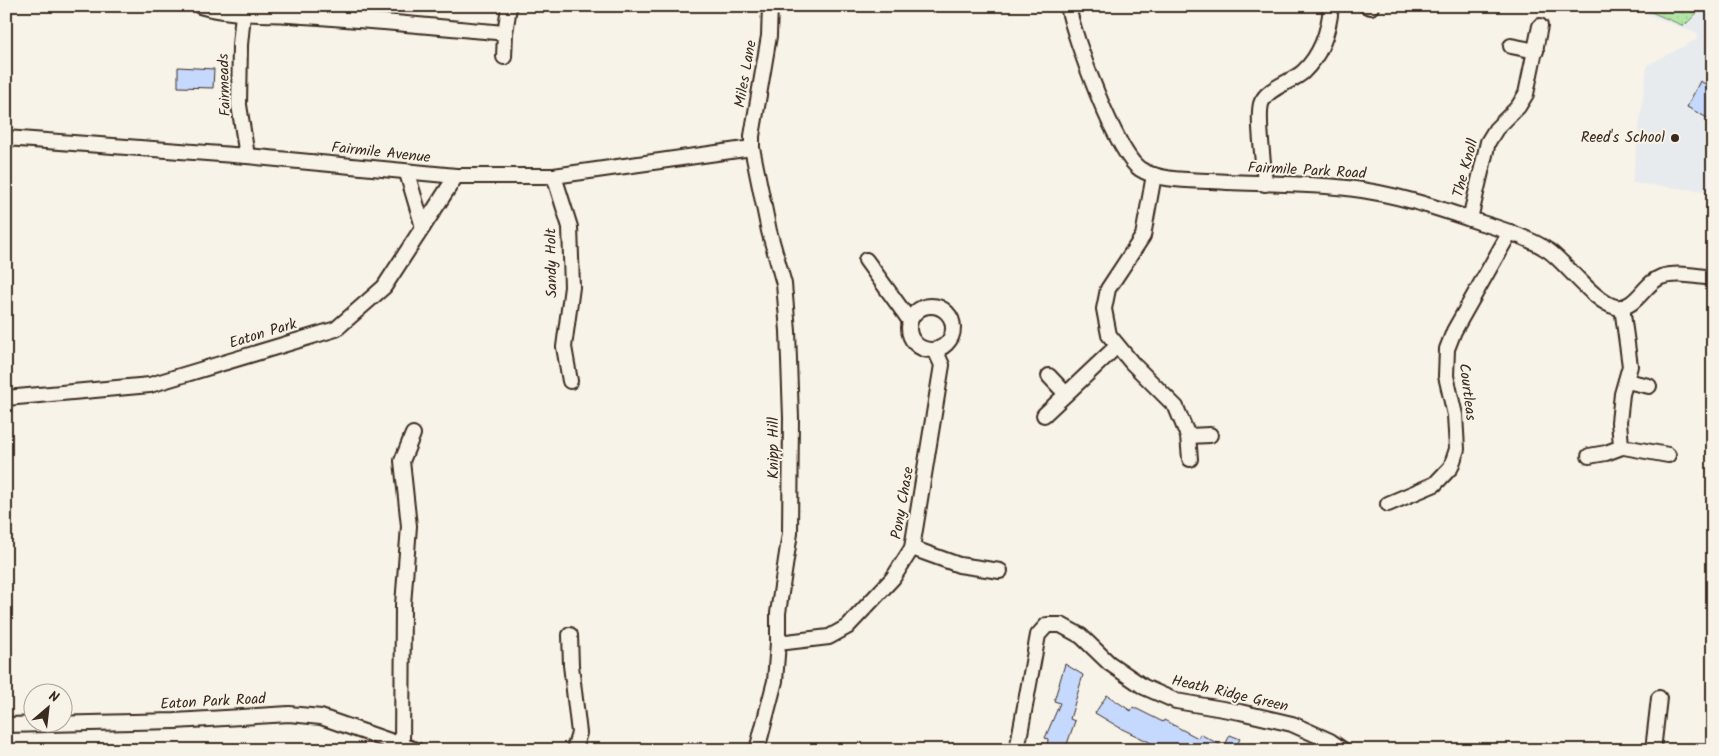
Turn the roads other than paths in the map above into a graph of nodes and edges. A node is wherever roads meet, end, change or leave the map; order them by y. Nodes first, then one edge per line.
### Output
1 (200, 6) edge
2 (770, 6) edge
3 (1068, 6) edge
4 (1330, 6) edge
5 (1367, 6) edge
6 (509, 7) edge
7 (1371, 7) edge
8 (243, 14) junction
9 (1540, 26) dead end
10 (505, 33) junction
11 (1511, 46) dead end
12 (1536, 51) junction
13 (504, 57) dead end
14 (6, 138) edge
15 (752, 148) junction
16 (247, 156) junction
17 (407, 173) junction
18 (1154, 175) junction
19 (456, 176) junction
20 (554, 176) junction
21 (1265, 184) junction
22 (1470, 218) junction
23 (423, 227) junction
24 (1510, 232) junction
25 (866, 260) dead end
26 (1713, 278) edge
27 (1622, 307) junction
28 (910, 321) junction
29 (1118, 346) junction
30 (935, 350) junction
31 (1050, 376) dead end
32 (570, 381) dead end
33 (1626, 382) junction
34 (1649, 386) dead end
35 (1066, 394) junction
36 (6, 398) edge
37 (1044, 414) dead end
38 (413, 434) dead end
39 (1210, 435) dead end
40 (1188, 436) junction
41 (1622, 447) junction
42 (1668, 455) dead end
43 (1588, 456) dead end
44 (1190, 459) dead end
45 (1388, 504) dead end
46 (912, 548) junction
47 (1000, 571) dead end
48 (570, 635) dead end
49 (778, 643) junction
50 (1659, 698) dead end
51 (6, 724) edge
52 (409, 747) edge
53 (574, 750) edge
54 (757, 750) edge
55 (1017, 750) edge
56 (1343, 750) edge
57 (1653, 750) edge

1 - 8 street
2 - 15 street, Miles Lane
3 - 18 street, Fairmile Park Road
4 - 21 street
5 - 7 street
6 - 10 street
8 - 10 street
8 - 16 street, Fairmeads
9 - 12 street, The Knoll
10 - 13 street
11 - 12 street
12 - 22 street, The Knoll
14 - 16 street, Fairmile Avenue
15 - 20 street, Fairmile Avenue
15 - 49 street, Knipp Hill
16 - 17 street, Fairmile Avenue
17 - 19 street, Fairmile Avenue
17 - 23 street
18 - 21 street, Fairmile Park Road
18 - 29 street
19 - 20 street, Fairmile Avenue
19 - 23 street, Eaton Park
20 - 32 street, Sandy Holt
21 - 22 street, Fairmile Park Road
22 - 24 street, Fairmile Park Road
23 - 36 street, Eaton Park
24 - 27 street, Fairmile Park Road
24 - 45 street, Courtleas
25 - 28 street
26 - 27 street
27 - 33 street
28 - 30 street
28 - 30 street
29 - 35 street
29 - 40 street
30 - 46 street, Pony Chase
31 - 35 street
33 - 34 street
33 - 41 street
35 - 37 street
38 - 52 street
39 - 40 street
40 - 44 street
41 - 42 street
41 - 43 street
46 - 47 street
46 - 49 street, Pony Chase
48 - 53 street
49 - 54 street, Knipp Hill
50 - 57 street
51 - 52 street, Eaton Park Road
55 - 56 street, Heath Ridge Green

